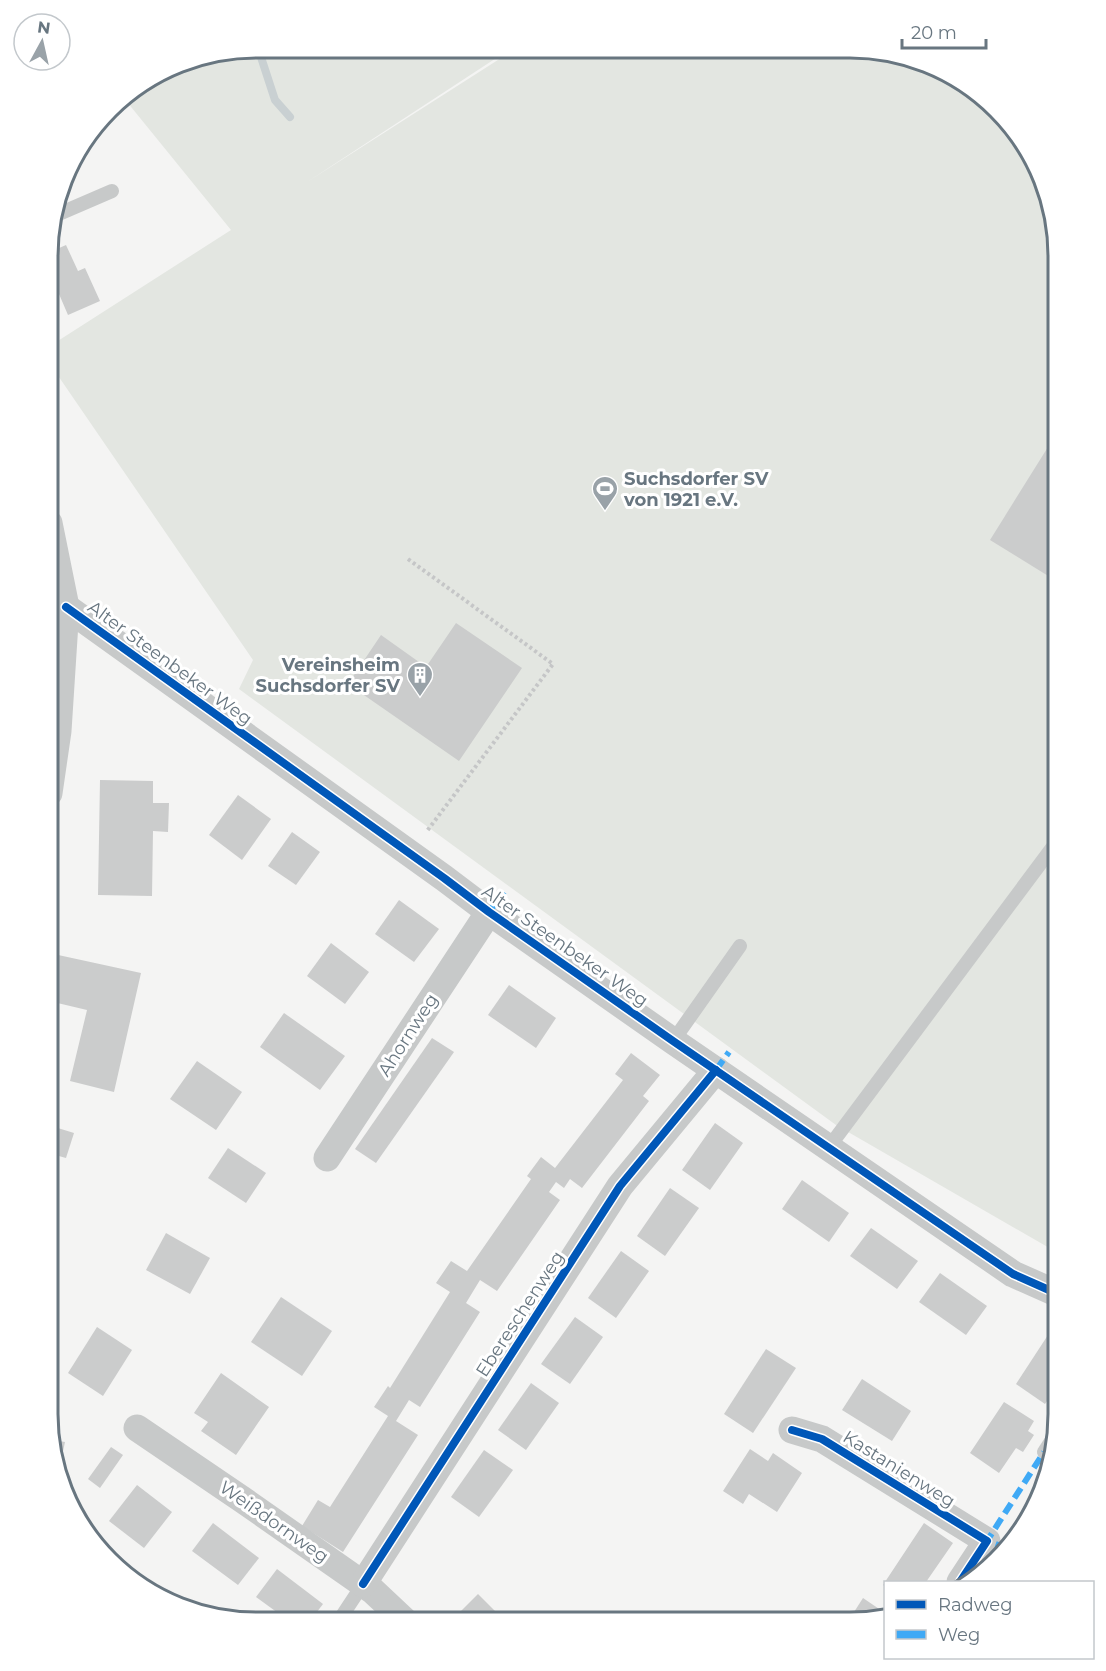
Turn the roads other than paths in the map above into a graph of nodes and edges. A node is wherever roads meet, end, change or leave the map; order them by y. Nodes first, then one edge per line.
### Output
1 (112, 191) dead end
2 (64, 212) edge
3 (58, 567) edge
4 (66, 607) junction
5 (58, 731) edge
6 (1047, 854) edge
7 (489, 912) junction
8 (740, 946) dead end
9 (673, 1041) junction
10 (716, 1070) junction
11 (829, 1147) junction
12 (327, 1158) dead end
13 (1047, 1289) edge
14 (136, 1428) dead end
15 (792, 1430) dead end
16 (964, 1576) edge
17 (363, 1584) junction
18 (345, 1612) edge
19 (395, 1612) edge

1 - 2 lane
3 - 4 street
4 - 5 street
4 - 7 street, Alter Steenbeker Weg
6 - 11 lane
7 - 9 street, Alter Steenbeker Weg
7 - 12 street, Ahornweg
8 - 9 lane
9 - 10 street, Alter Steenbeker Weg
10 - 11 street, Alter Steenbeker Weg
10 - 17 street, Ebereschenweg
11 - 13 street, Alter Steenbeker Weg
14 - 17 street, Weißdornweg
15 - 16 street, Kastanienweg
17 - 18 lane
17 - 19 street, Weißdornweg

